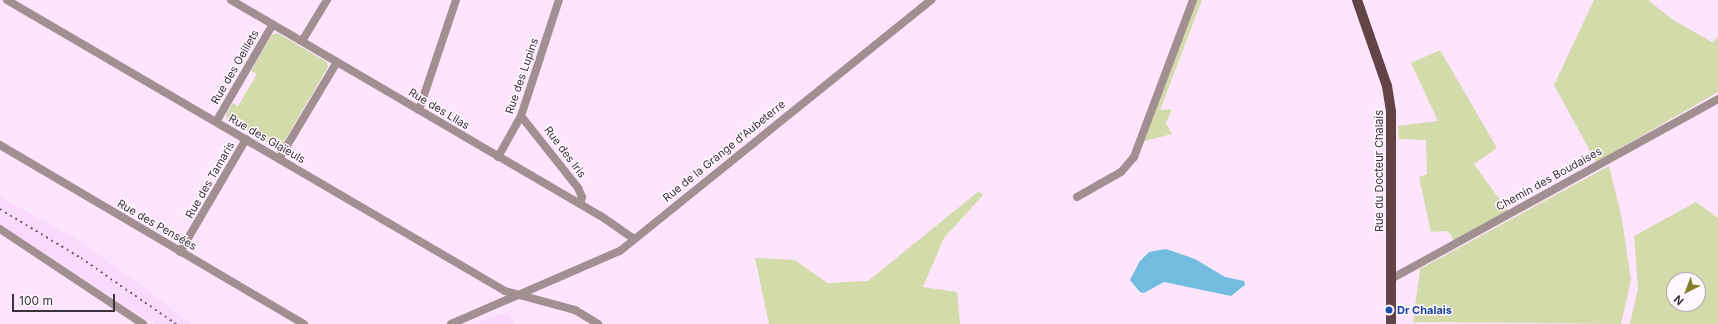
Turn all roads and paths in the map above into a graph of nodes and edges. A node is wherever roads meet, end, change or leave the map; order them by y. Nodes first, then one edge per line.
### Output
1 (7, 0) edge
2 (231, 0) edge
3 (327, 0) edge
4 (456, 0) edge
5 (559, 0) edge
6 (932, 0) edge
7 (1193, 0) edge
8 (1357, 0) edge
9 (273, 24) junction
10 (302, 41) junction
11 (337, 62) junction
12 (1718, 99) edge
13 (419, 110) junction
14 (521, 116) junction
15 (216, 122) junction
16 (246, 139) junction
17 (0, 145) edge
18 (498, 156) junction
19 (280, 159) junction
20 (1078, 197) dead end
21 (580, 204) junction
22 (0, 229) edge
23 (634, 238) junction
24 (180, 252) junction
25 (1391, 280) junction
26 (517, 296) junction
27 (143, 324) edge
28 (304, 324) edge
29 (451, 324) edge
30 (598, 324) edge
31 (1391, 324) edge

1 - 15 street, Rue des Glaïeuls
2 - 9 street, Rue des Lilas
3 - 10 street
4 - 13 street
5 - 14 street, Rue des Lupins
6 - 23 street, Rue de la Grange d'Aubeterre
7 - 20 street
8 - 25 main road, Rue du Docteur Chalais
9 - 10 street, Rue des Lilas
9 - 15 street, Rue des Oeillets
10 - 11 street, Rue des Lilas
11 - 13 street, Rue des Lilas
11 - 19 street
12 - 25 street, Chemin des Boudaises
13 - 18 street, Rue des Lilas
14 - 18 street, Rue des Lupins
14 - 21 street, Rue des Iris
15 - 16 street, Rue des Glaïeuls
16 - 19 street, Rue des Glaïeuls
16 - 24 street, Rue des Tamaris
17 - 24 street, Rue des Pensées
18 - 21 street, Rue des Lilas
19 - 26 street, Rue des Glaïeuls
21 - 23 street, Rue des Lilas
22 - 27 street
23 - 26 street, Rue de la Grange d'Aubeterre
24 - 28 street, Rue des Pensées
25 - 31 main road, Rue du Docteur Chalais
26 - 29 street, Rue de la Grange d'Aubeterre
26 - 30 street, Rue des Glaïeuls

